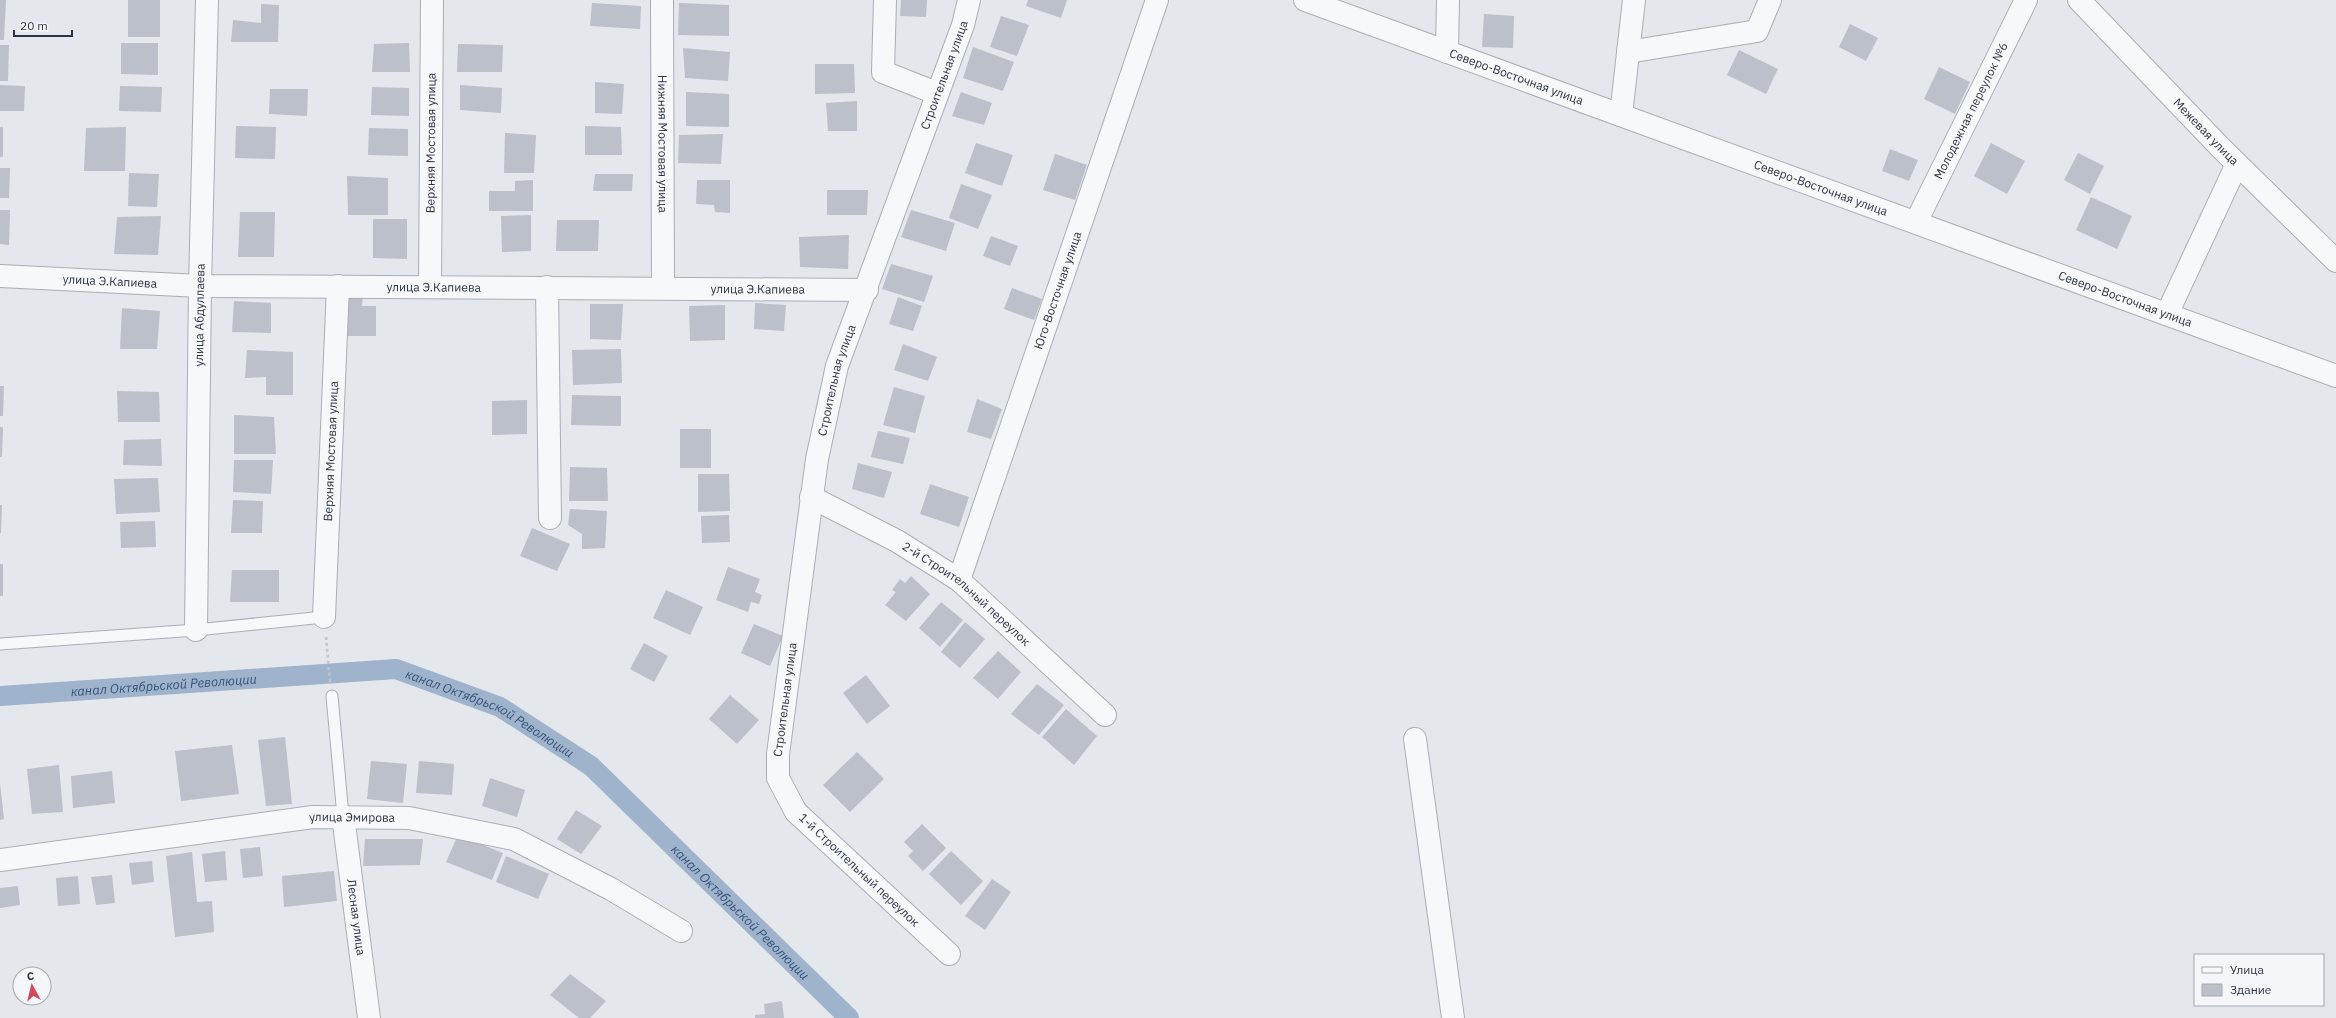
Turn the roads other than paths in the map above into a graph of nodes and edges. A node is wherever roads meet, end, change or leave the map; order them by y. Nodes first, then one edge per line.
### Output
1 (207, 0) edge
2 (432, 0) edge
3 (662, 0) edge
4 (885, 0) edge
5 (970, 0) edge
6 (1157, 0) edge
7 (1305, 0) edge
8 (1448, 0) edge
9 (1634, 0) edge
10 (1770, 0) edge
11 (2026, 0) edge
12 (2079, 0) edge
13 (1447, 52) junction
14 (1628, 52) junction
15 (936, 93) junction
16 (1622, 115) junction
17 (2237, 164) junction
18 (1916, 222) junction
19 (2336, 261) edge
20 (0, 276) edge
21 (200, 286) junction
22 (338, 286) junction
23 (430, 286) junction
24 (547, 287) junction
25 (663, 287) junction
26 (867, 290) junction
27 (2167, 314) junction
28 (2336, 376) edge
29 (812, 497) junction
30 (550, 518) dead end
31 (959, 580) junction
32 (324, 617) joint
33 (196, 630) junction
34 (0, 644) edge
35 (332, 696) road end
36 (1105, 715) dead end
37 (1415, 739) dead end
38 (778, 778) joint
39 (343, 816) junction
40 (0, 860) edge
41 (681, 931) dead end
42 (949, 954) dead end
43 (369, 1018) edge
44 (1453, 1018) edge

1 - 21 street, улица Абдуллаева
2 - 23 street, Верхняя Мостовая улица
3 - 25 street, Нижняя Мостовая улица
4 - 15 street
5 - 15 street, Строительная улица
6 - 31 street, Юго-Восточная улица
7 - 13 street, Северо-Восточная улица
8 - 13 street
9 - 14 street
10 - 14 street
11 - 18 street, Молодежная переулок №6
12 - 17 street, Межевая улица
13 - 16 street, Северо-Восточная улица
14 - 16 street
15 - 26 street, Строительная улица
16 - 18 street, Северо-Восточная улица
17 - 19 street, Межевая улица
17 - 27 street
18 - 27 street, Северо-Восточная улица
20 - 21 street, улица Э.Капиева
21 - 22 street, улица Э.Капиева
21 - 33 street, улица Абдуллаева
22 - 23 street, улица Э.Капиева
22 - 32 street, Верхняя Мостовая улица
23 - 24 street, улица Э.Капиева
24 - 25 street, улица Э.Капиева
24 - 30 street
25 - 26 street, улица Э.Капиева
26 - 29 street, Строительная улица
27 - 28 street, Северо-Восточная улица
29 - 31 street, 2-й Строительный переулок
29 - 38 street, Строительная улица
31 - 36 street, 2-й Строительный переулок
32 - 33 lane
33 - 34 lane
35 - 39 lane
37 - 44 street
38 - 42 street, 1-й Строительный переулок
39 - 40 street, улица Эмирова
39 - 41 street, улица Эмирова
39 - 43 street, Лесная улица

